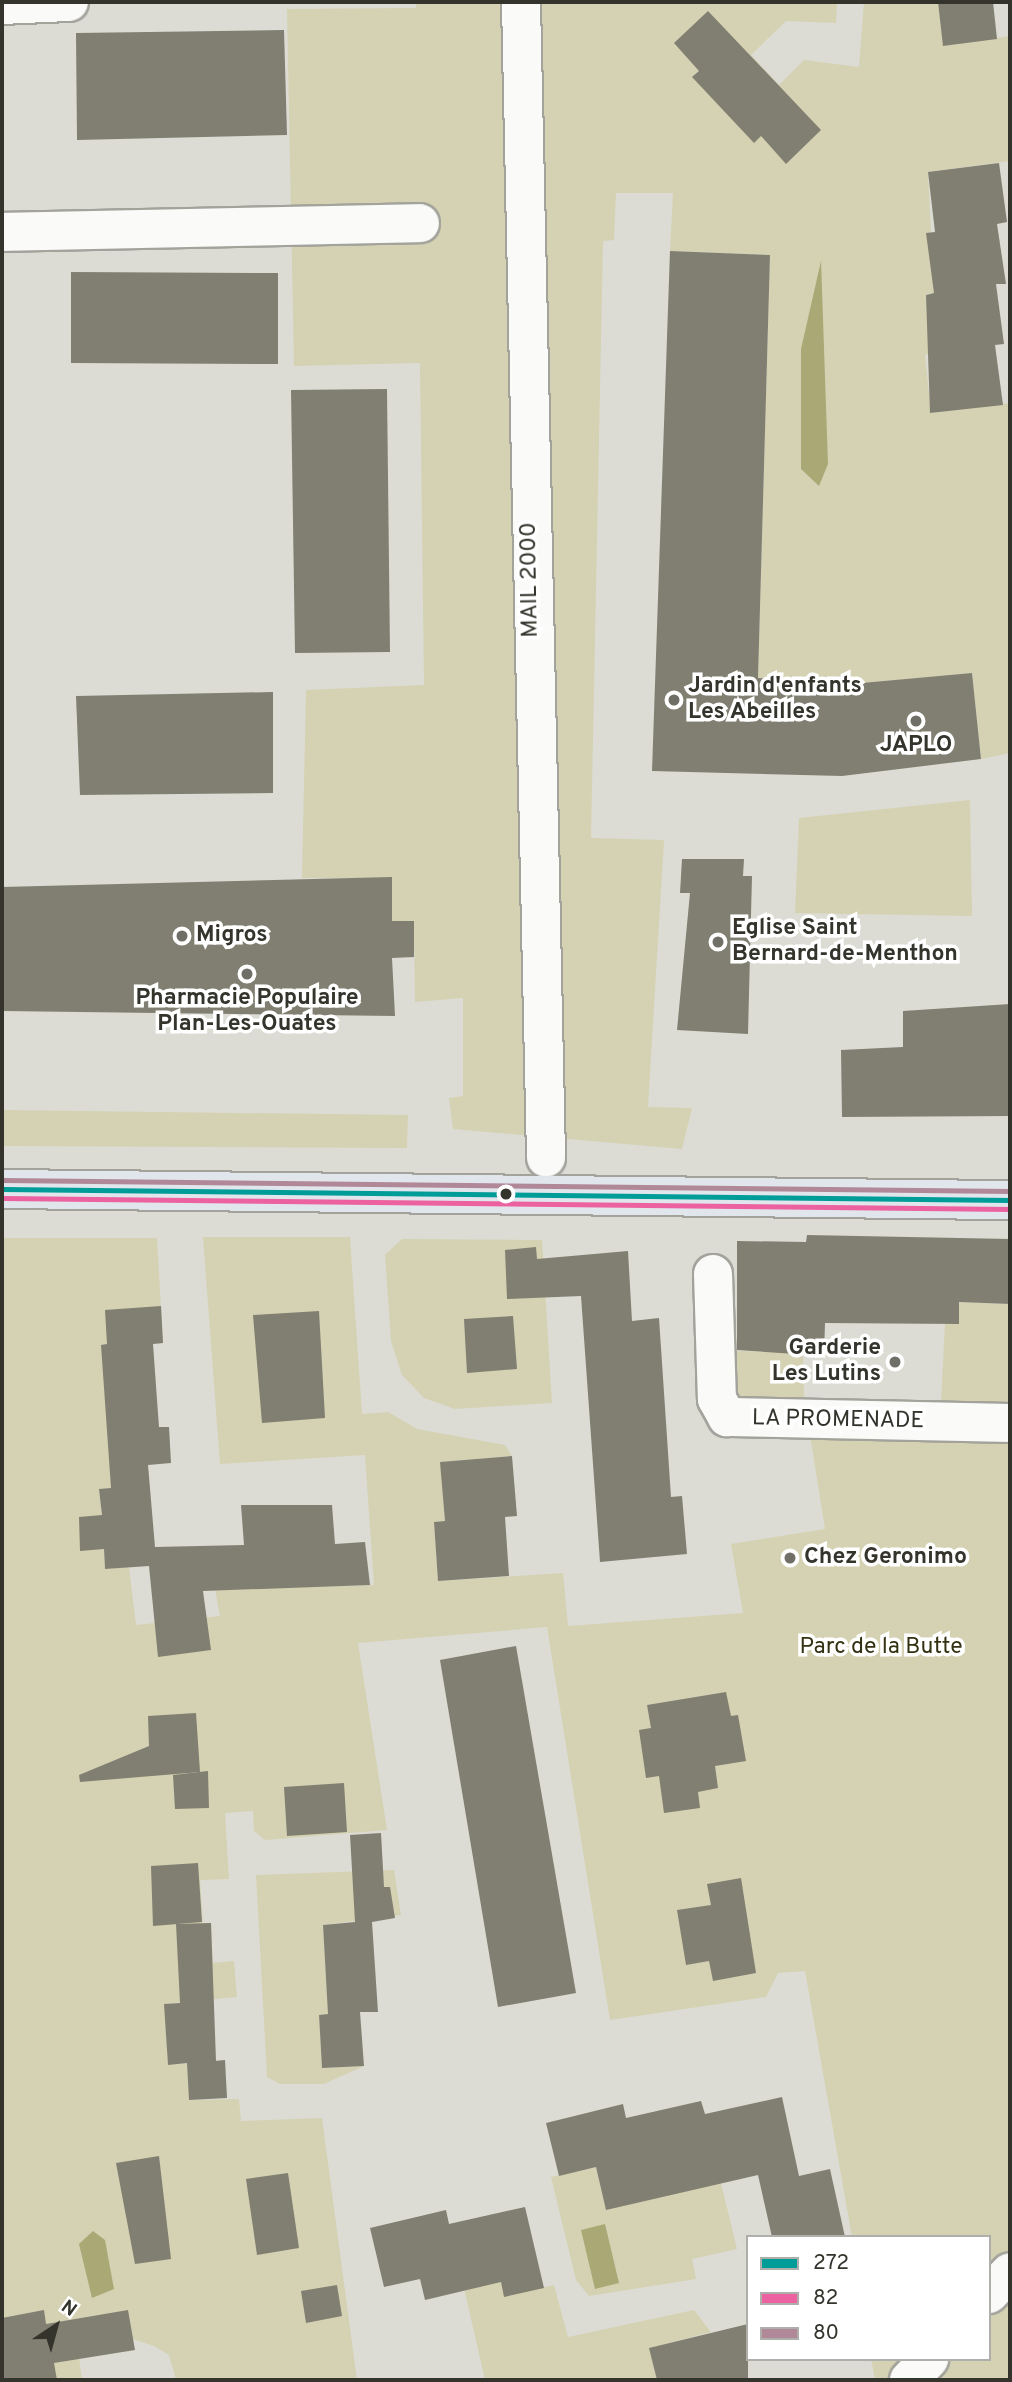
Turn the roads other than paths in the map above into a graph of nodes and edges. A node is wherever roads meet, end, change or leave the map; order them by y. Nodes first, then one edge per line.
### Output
1 (69, 2) edge
2 (521, 2) edge
3 (2, 5) edge
4 (420, 223) dead end
5 (3, 232) edge
6 (546, 1158) dead end
7 (2, 1189) edge
8 (1010, 1200) edge
9 (713, 1274) dead end
10 (1010, 1423) edge
11 (1010, 2272) edge
12 (991, 2292) edge
13 (927, 2361) edge
14 (909, 2380) edge

1 - 3 street
2 - 6 street, MAIL 2000
4 - 5 street
7 - 8 main road
9 - 10 street, LA PROMENADE
11 - 12 street
13 - 14 street

